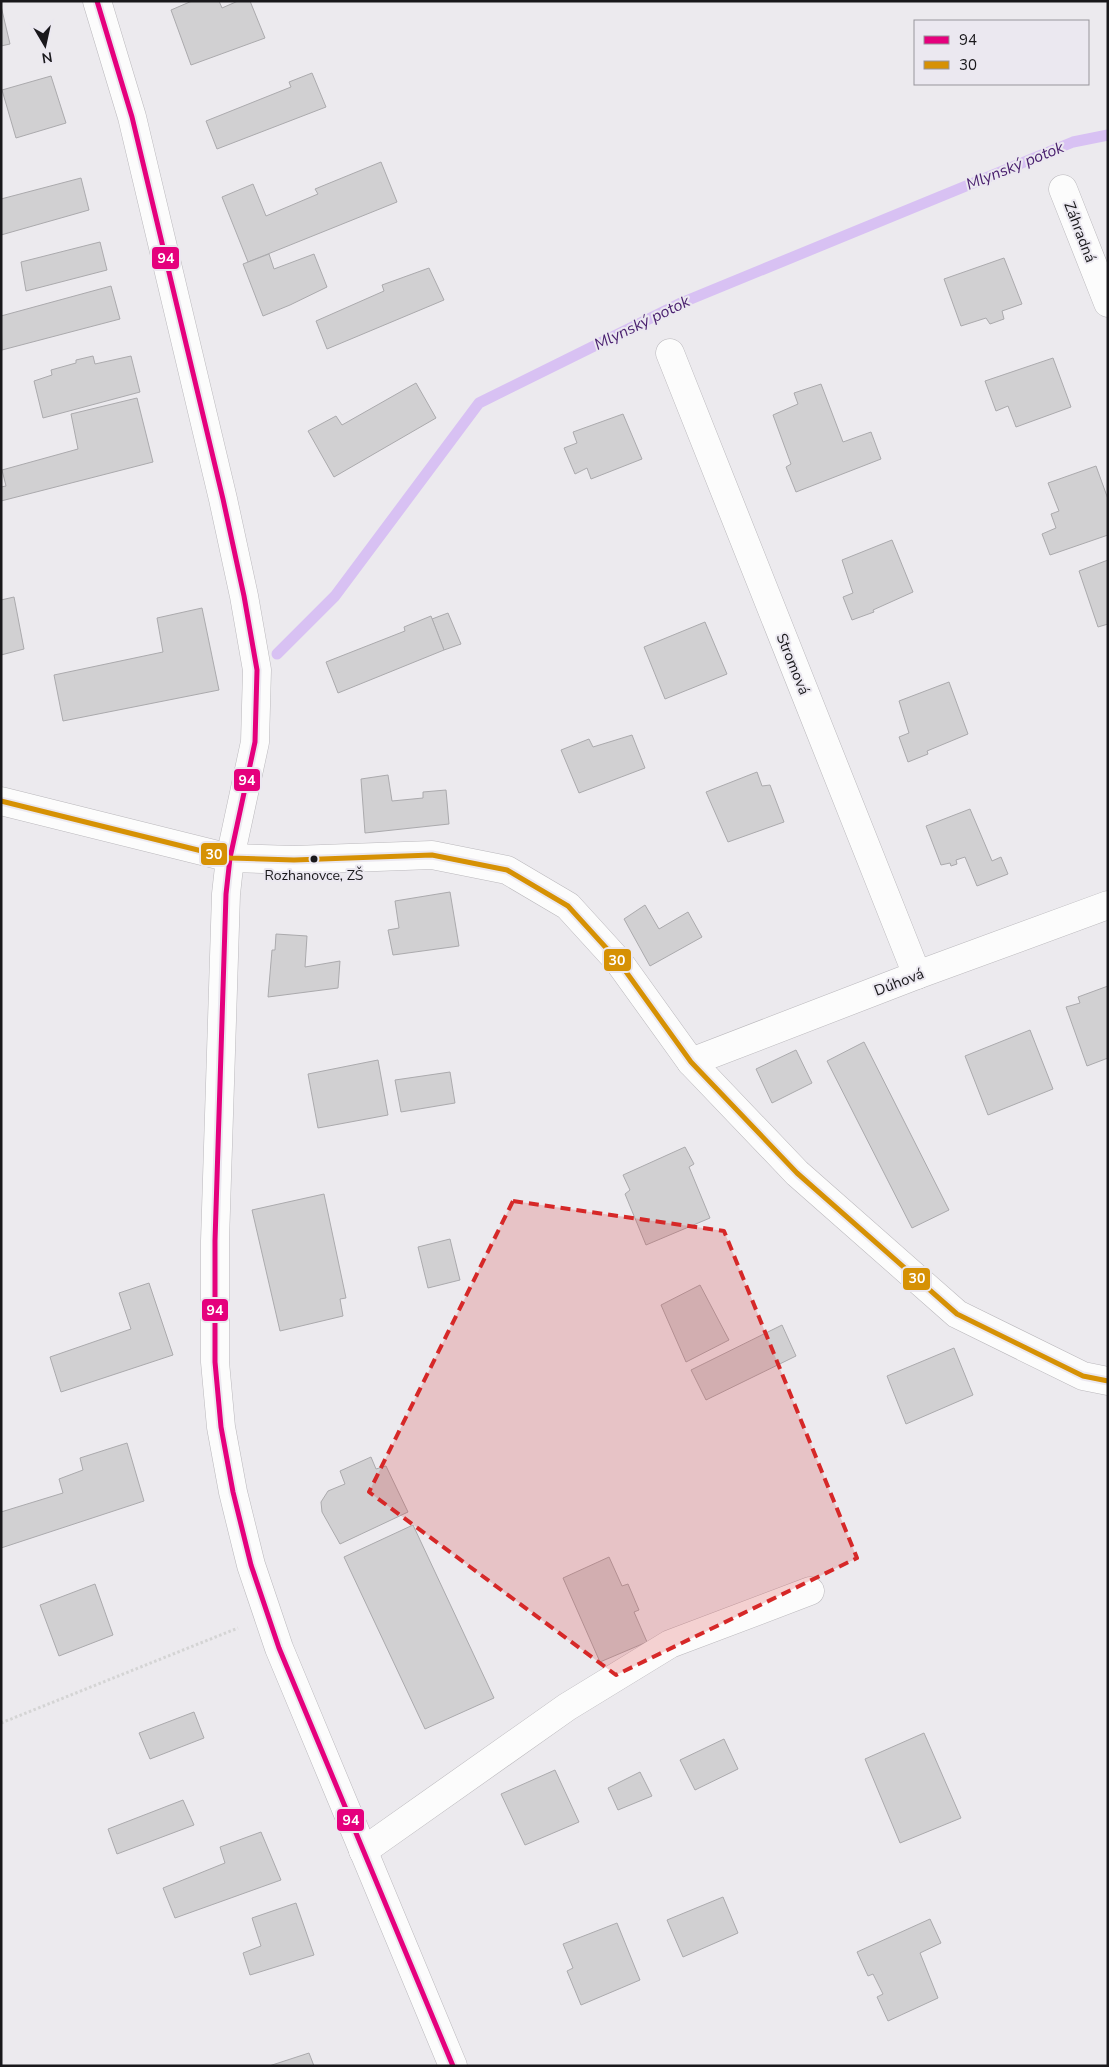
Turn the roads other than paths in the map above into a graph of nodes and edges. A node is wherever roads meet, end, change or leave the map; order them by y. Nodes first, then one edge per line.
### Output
1 (97, 1) edge
2 (1063, 188) dead end
3 (1108, 303) edge
4 (670, 353) dead end
5 (1, 801) edge
6 (230, 858) junction
7 (1108, 905) edge
8 (917, 975) junction
9 (691, 1062) junction
10 (1108, 1381) edge
11 (810, 1591) dead end
12 (363, 1851) junction
13 (453, 2066) edge

1 - 6 street
2 - 3 street, Záhradná
4 - 8 street, Stromová
5 - 6 street
6 - 9 street
6 - 12 street
7 - 8 street, Dúhová
8 - 9 street, Dúhová
9 - 10 street
11 - 12 street
12 - 13 street

